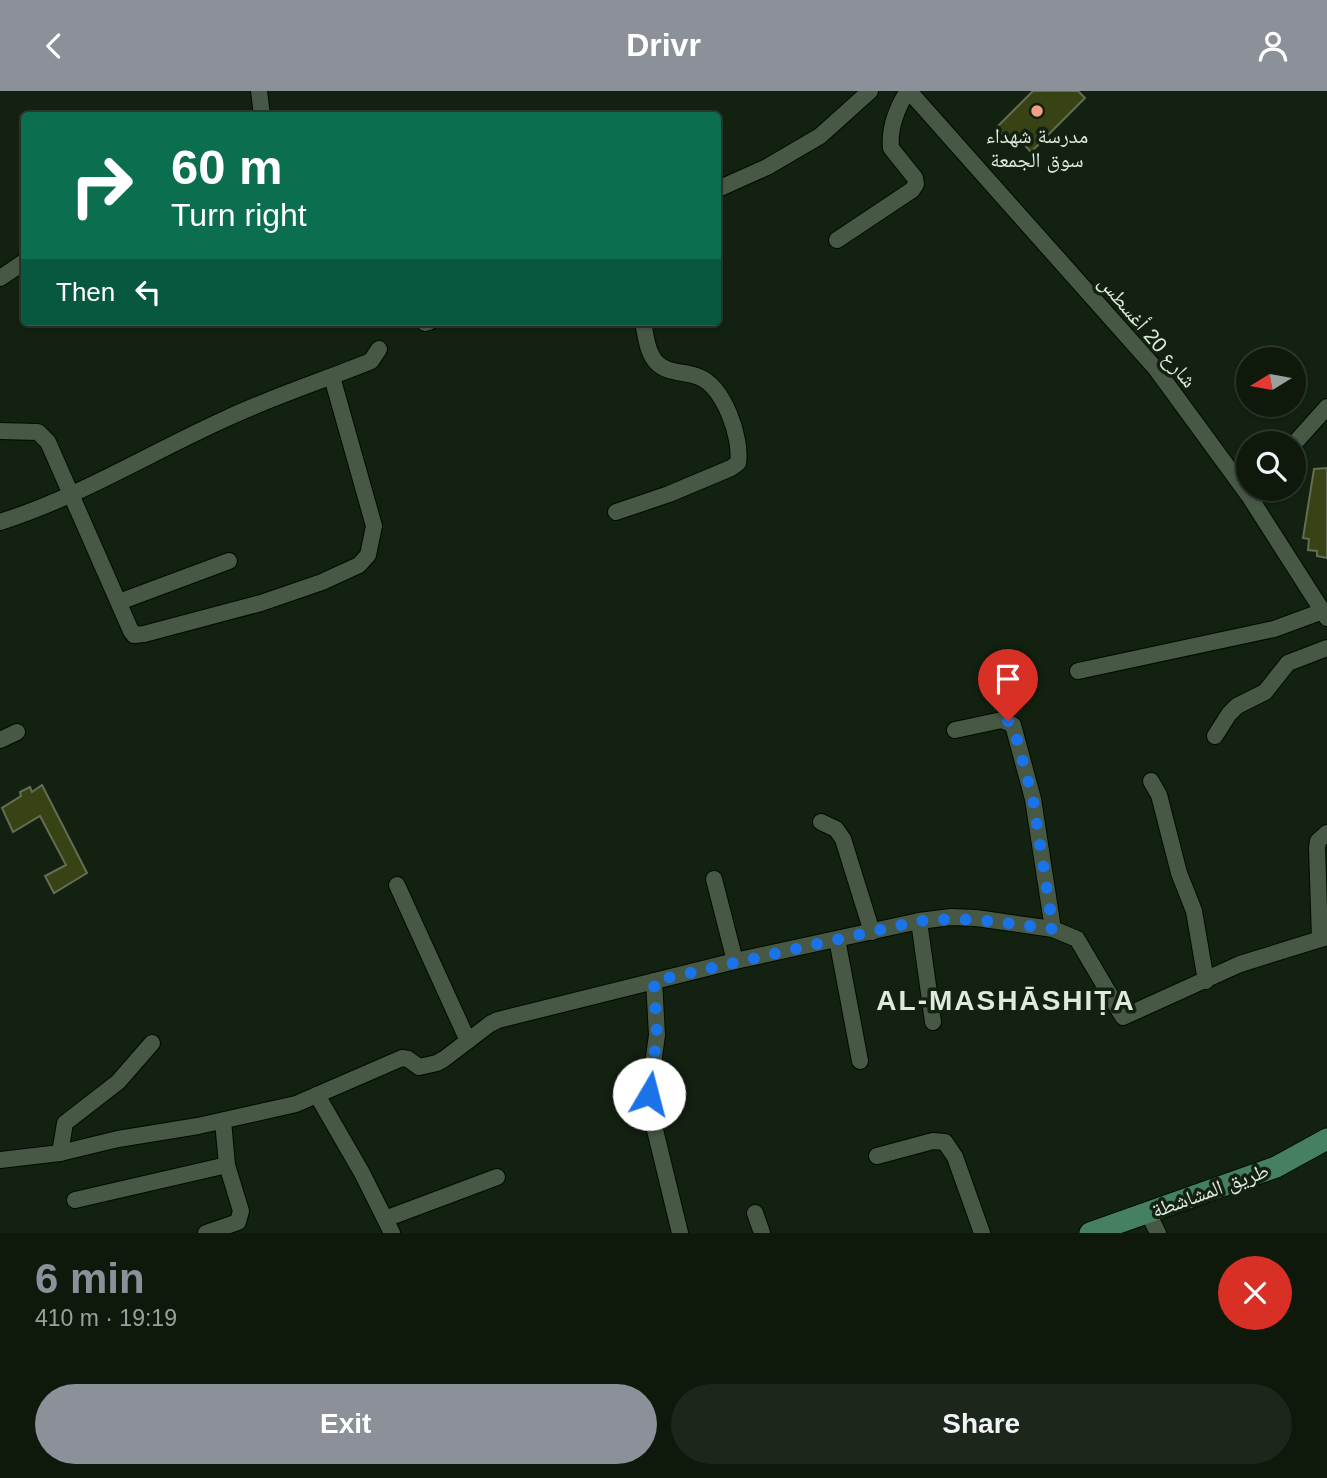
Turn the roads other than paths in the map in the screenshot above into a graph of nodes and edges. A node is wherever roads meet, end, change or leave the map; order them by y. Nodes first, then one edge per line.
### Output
1 (259, 91) edge
2 (870, 91) edge
3 (909, 91) edge
4 (262, 112) edge
5 (721, 188) edge
6 (837, 240) dead end
7 (21, 264) edge
8 (0, 278) edge
9 (644, 326) edge
10 (379, 349) dead end
11 (332, 377) junction
12 (1327, 407) edge
13 (0, 431) edge
14 (1306, 431) edge
15 (1236, 472) edge
16 (72, 494) junction
17 (1257, 501) edge
18 (616, 512) dead end
19 (0, 521) edge
20 (229, 561) dead end
21 (118, 601) junction
22 (1325, 615) edge
23 (1327, 648) edge
24 (1078, 671) dead end
25 (955, 730) dead end
26 (17, 732) dead end
27 (1214, 736) dead end
28 (0, 740) edge
29 (1151, 781) dead end
30 (821, 822) dead end
31 (1327, 833) edge
32 (714, 879) dead end
33 (397, 885) dead end
34 (919, 921) junction
35 (1053, 929) junction
36 (872, 932) junction
37 (1323, 938) edge
38 (837, 939) junction
39 (735, 961) junction
40 (654, 981) junction
41 (1206, 981) junction
42 (933, 1022) dead end
43 (468, 1041) junction
44 (152, 1043) dead end
45 (860, 1061) dead end
46 (317, 1095) junction
47 (223, 1121) junction
48 (1327, 1139) edge
49 (60, 1153) junction
50 (877, 1156) dead end
51 (0, 1160) edge
52 (226, 1165) junction
53 (497, 1177) dead end
54 (75, 1200) dead end
55 (755, 1213) dead end
56 (1148, 1213) junction
57 (389, 1226) edge
58 (206, 1233) edge
59 (680, 1233) edge
60 (762, 1233) edge
61 (982, 1233) edge
62 (1090, 1233) edge
63 (1158, 1233) edge

1 - 4 street
2 - 5 street
3 - 6 street
3 - 15 street, شارع 20 أغسطس
7 - 8 street
9 - 18 street
10 - 11 street
11 - 16 street
11 - 21 street
12 - 14 street
13 - 16 street
16 - 19 street
16 - 21 street
17 - 22 street, شارع 20 أغسطس
20 - 21 street
22 - 24 street
23 - 27 street
25 - 35 street
26 - 28 street
29 - 41 street
30 - 36 street
31 - 37 street
32 - 39 street
33 - 43 street
34 - 35 street
34 - 36 street
34 - 42 street
35 - 41 street
36 - 38 street
37 - 41 street
38 - 39 street
38 - 45 street
39 - 40 street
40 - 43 street
40 - 59 street
43 - 46 street
44 - 49 street
46 - 47 street
46 - 57 street
47 - 49 street
47 - 52 street
48 - 56 main road, طريق المشاشطة
49 - 51 street
50 - 61 street
52 - 54 street
52 - 58 street
53 - 57 street
55 - 60 street
56 - 62 main road, طريق المشاشطة
56 - 63 street

